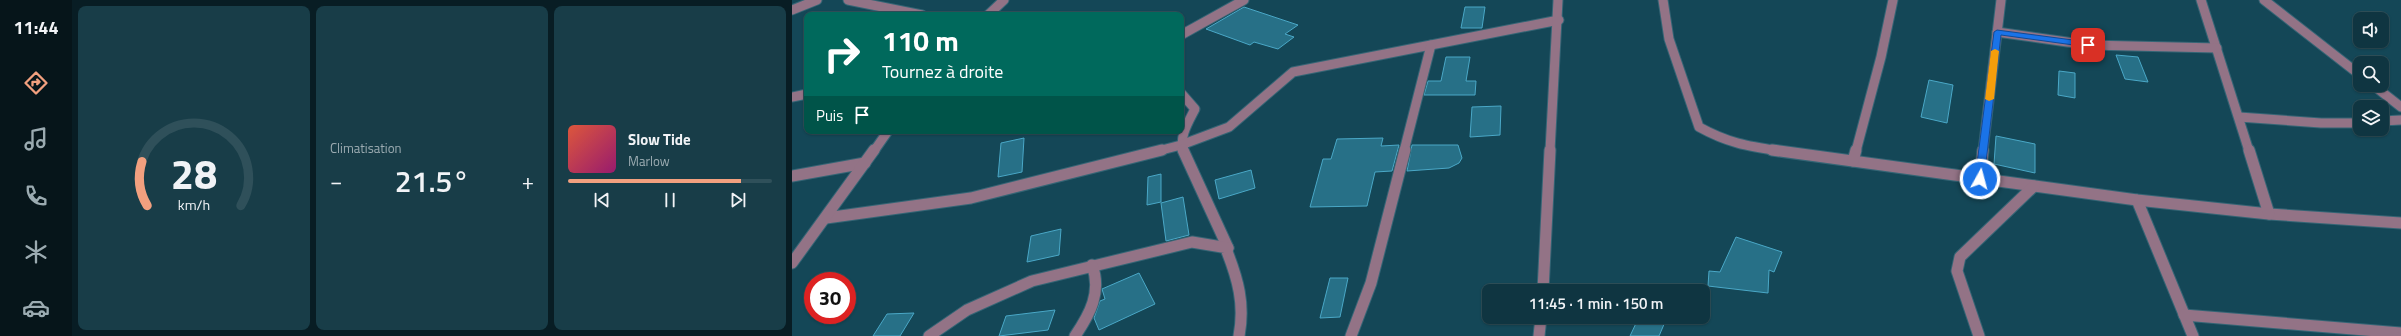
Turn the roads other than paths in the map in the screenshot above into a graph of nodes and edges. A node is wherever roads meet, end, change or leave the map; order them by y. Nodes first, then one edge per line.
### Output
1 (817, 0) edge
2 (848, 0) edge
3 (1004, 0) edge
4 (1244, 0) edge
5 (1558, 0) edge
6 (1663, 0) edge
7 (1893, 0) edge
8 (2001, 0) edge
9 (2201, 0) edge
10 (2264, 0) edge
11 (792, 10) edge
12 (907, 12) edge
13 (991, 12) edge
14 (1559, 20) junction
15 (1997, 32) junction
16 (1184, 33) edge
17 (1431, 46) junction
18 (2217, 48) junction
19 (2353, 70) edge
20 (2382, 92) edge
21 (804, 95) edge
22 (1184, 96) edge
23 (792, 97) edge
24 (2401, 107) edge
25 (2239, 117) junction
26 (2401, 120) edge
27 (2389, 121) edge
28 (2353, 123) edge
29 (1184, 133) edge
30 (886, 134) edge
31 (1184, 134) edge
32 (1181, 145) junction
33 (1853, 161) junction
34 (865, 163) junction
35 (792, 176) edge
36 (1980, 179) junction
37 (2034, 186) junction
38 (2137, 200) junction
39 (2269, 214) junction
40 (826, 218) junction
41 (2401, 223) edge
42 (1228, 248) junction
43 (792, 263) edge
44 (1092, 265) junction
45 (1543, 284) edge
46 (2184, 315) junction
47 (1540, 324) edge
48 (2401, 333) edge
49 (929, 336) edge
50 (1075, 336) edge
51 (1239, 336) edge
52 (1351, 336) edge
53 (1539, 336) edge
54 (1979, 336) edge
55 (2193, 336) edge

1 - 11 street
2 - 12 street
3 - 13 street
4 - 16 street
5 - 14 street
6 - 33 street
7 - 33 street
8 - 15 street
9 - 18 street
10 - 19 street
14 - 17 street
14 - 45 street
15 - 18 street
15 - 36 street
17 - 32 street
17 - 52 street
18 - 25 street
20 - 24 street
21 - 23 street
22 - 29 street
25 - 28 street
25 - 39 street
26 - 27 street
30 - 34 street
31 - 32 street
32 - 40 street
32 - 42 street
33 - 36 street
34 - 35 street
34 - 40 street
36 - 37 street
37 - 38 street
37 - 54 street
38 - 39 street
38 - 46 street
39 - 41 street
40 - 43 street
42 - 44 street
42 - 51 street
44 - 49 street
44 - 50 street
46 - 48 street
46 - 55 street
47 - 53 street

